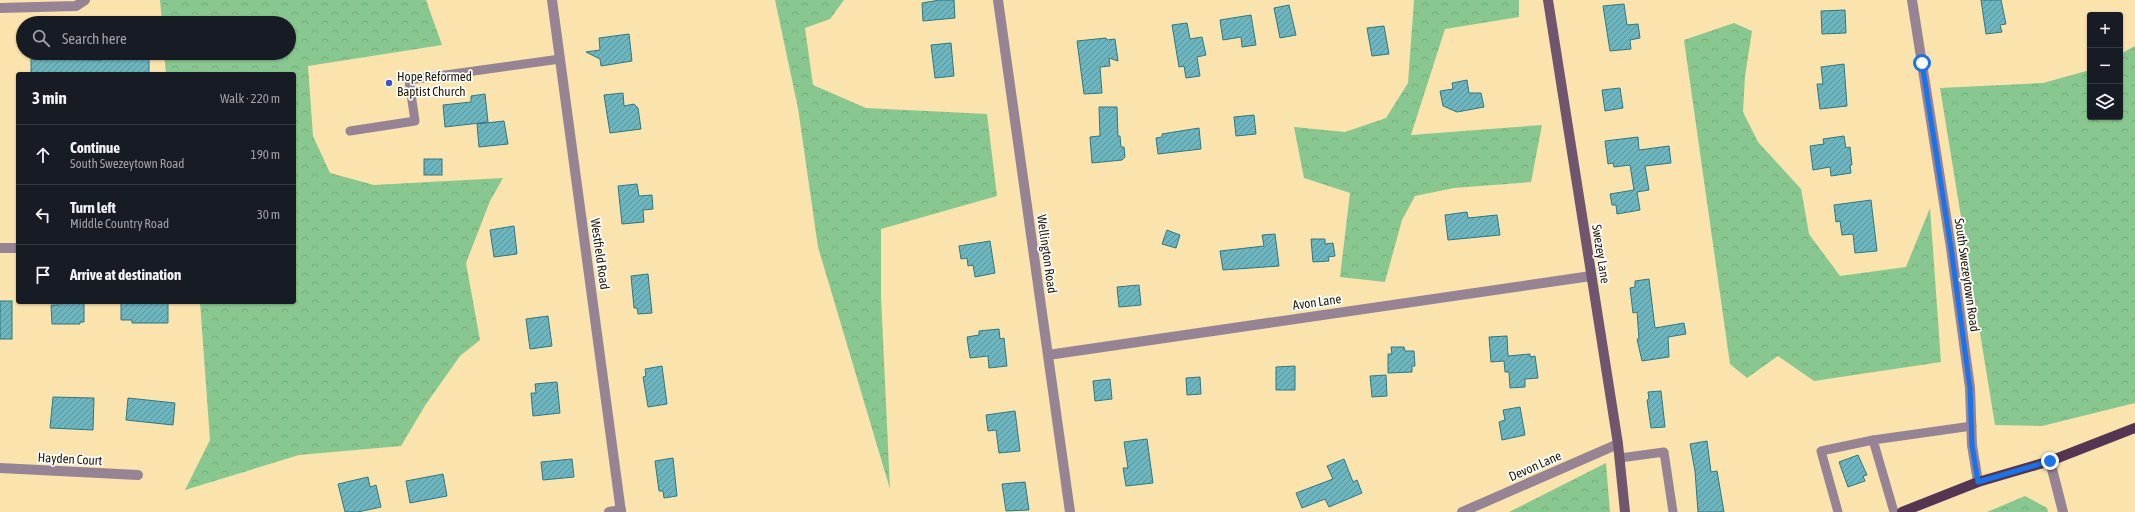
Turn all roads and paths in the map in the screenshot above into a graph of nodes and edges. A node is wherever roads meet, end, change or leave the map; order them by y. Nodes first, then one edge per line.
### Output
1 (85, 0) edge
2 (552, 0) edge
3 (998, 0) edge
4 (1548, 0) edge
5 (1912, 0) edge
6 (0, 8) edge
7 (560, 59) junction
8 (350, 131) dead end
9 (0, 248) edge
10 (16, 248) edge
11 (1591, 276) junction
12 (1048, 354) junction
13 (1972, 426) junction
14 (2135, 428) edge
15 (1873, 440) junction
16 (1618, 444) junction
17 (1620, 458) junction
18 (2050, 461) junction
19 (0, 468) edge
20 (138, 475) dead end
21 (1978, 482) junction
22 (621, 511) edge
23 (609, 512) edge
24 (1070, 512) edge
25 (1462, 512) edge
26 (1625, 512) edge
27 (1673, 512) edge
28 (1838, 512) edge
29 (1894, 512) edge
30 (1902, 512) edge
31 (2063, 512) edge

1 - 6 street
2 - 7 street, Westfield Road
3 - 12 street, Wellington Road
4 - 11 street, Swezey Lane
5 - 13 street, South Swezeytown Road
7 - 8 lane
7 - 22 street, Westfield Road
9 - 10 street
11 - 12 street, Avon Lane
11 - 16 street, Swezey Lane
12 - 24 street, Wellington Road
13 - 15 lane
13 - 21 street, South Swezeytown Road
14 - 18 main road
15 - 28 lane
15 - 29 lane
16 - 17 street, Swezey Lane
16 - 25 street, Devon Lane
17 - 26 street, Swezey Lane
17 - 27 lane
18 - 21 main road
18 - 31 street
19 - 20 street, Hayden Court
21 - 30 main road
22 - 23 street

